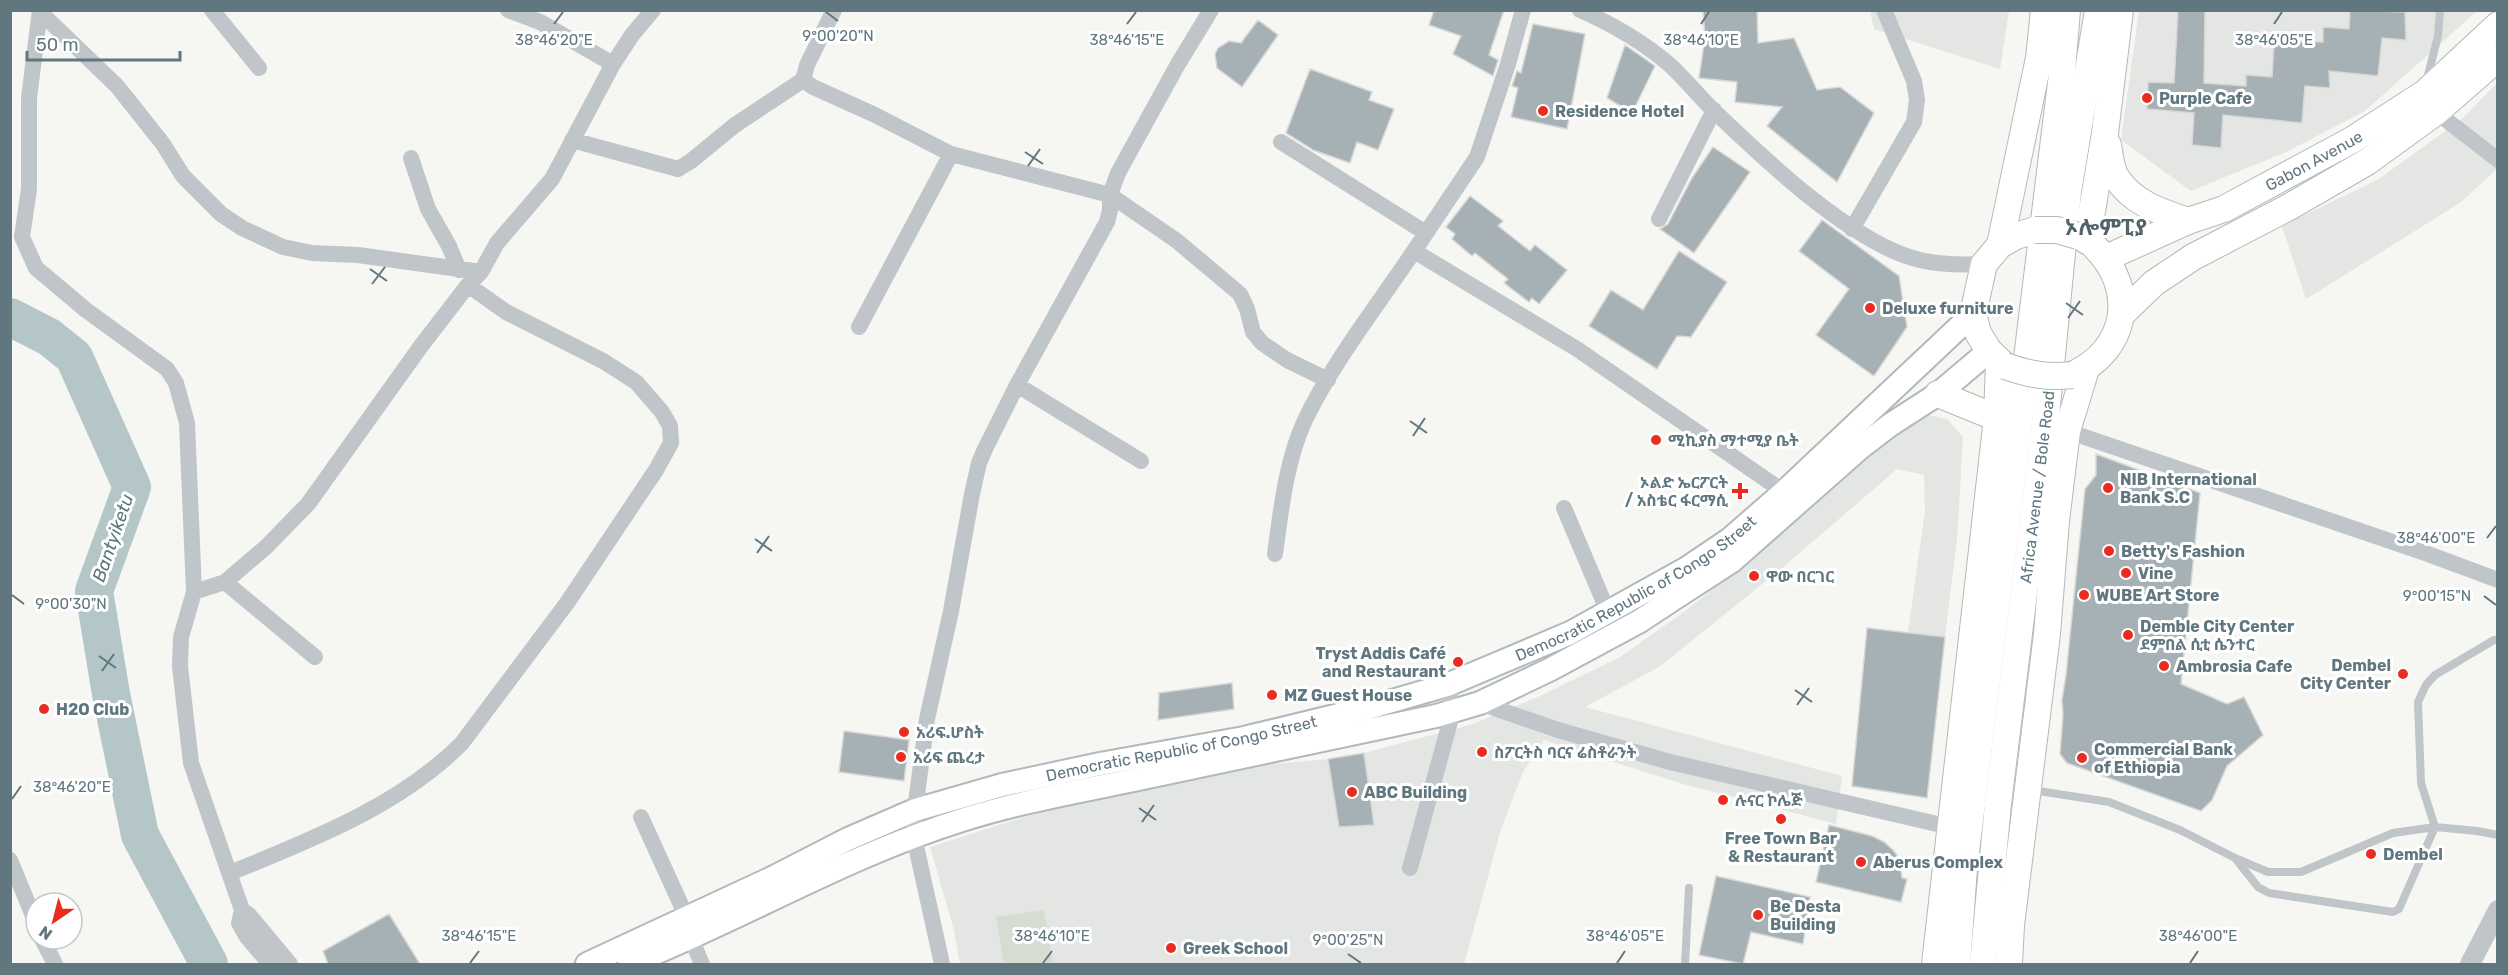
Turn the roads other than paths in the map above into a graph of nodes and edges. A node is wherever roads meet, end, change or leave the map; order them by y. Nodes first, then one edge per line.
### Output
1 (212, 10) edge
2 (508, 10) edge
3 (653, 10) edge
4 (834, 10) edge
5 (1211, 10) edge
6 (1523, 10) edge
7 (1580, 10) edge
8 (1884, 10) edge
9 (2044, 10) edge
10 (2067, 10) edge
11 (2098, 10) edge
12 (2120, 10) edge
13 (2440, 10) edge
14 (40, 11) edge
15 (2498, 26) edge
16 (2498, 58) edge
17 (613, 64) junction
18 (259, 68) dead end
19 (803, 80) junction
20 (2430, 102) junction
21 (1714, 110) junction
22 (2105, 133) junction
23 (572, 140) junction
24 (1281, 142) dead end
25 (951, 154) junction
26 (411, 158) dead end
27 (2498, 160) edge
28 (1110, 195) junction
29 (1659, 219) dead end
30 (2188, 221) junction
31 (1852, 229) junction
32 (1426, 233) junction
33 (2091, 244) junction
34 (1414, 251) junction
35 (1992, 255) junction
36 (459, 270) junction
37 (481, 272) junction
38 (468, 285) junction
39 (1973, 314) junction
40 (2122, 314) junction
41 (859, 327) dead end
42 (1997, 359) junction
43 (2084, 369) junction
44 (1328, 380) junction
45 (1017, 385) junction
46 (1938, 394) junction
47 (1876, 403) junction
48 (1997, 418) junction
49 (1890, 425) junction
50 (2067, 431) junction
51 (1141, 461) dead end
52 (1784, 492) junction
53 (1564, 508) dead end
54 (1275, 554) dead end
55 (2498, 580) edge
56 (225, 582) junction
57 (194, 592) junction
58 (1608, 612) junction
59 (2494, 640) dead end
60 (315, 657) dead end
61 (1447, 685) junction
62 (1480, 703) junction
63 (1453, 711) junction
64 (2028, 789) junction
65 (915, 810) junction
66 (641, 817) dead end
67 (1950, 827) junction
68 (2435, 827) junction
69 (2498, 836) edge
70 (914, 837) junction
71 (2235, 858) junction
72 (10, 860) edge
73 (1410, 868) dead end
74 (230, 873) junction
75 (1689, 888) dead end
76 (24, 894) edge
77 (242, 910) junction
78 (2498, 910) edge
79 (689, 928) junction
80 (270, 964) edge
81 (290, 964) edge
82 (587, 964) edge
83 (630, 964) edge
84 (702, 964) edge
85 (942, 964) edge
86 (1685, 964) edge
87 (1935, 964) edge
88 (1957, 964) edge
89 (1983, 964) edge
90 (2009, 964) edge
91 (2470, 964) edge

1 - 18 street
2 - 17 street
3 - 17 street
4 - 19 street
5 - 28 street
6 - 32 street
7 - 21 street
8 - 31 street
9 - 35 main road
10 - 88 main road, Africa Avenue / Bole Road
11 - 89 main road, Africa Avenue / Bole Road
12 - 22 main road
13 - 20 lane
14 - 36 street
14 - 57 street
15 - 20 main road, Gabon Avenue
16 - 20 main road, Gabon Avenue
17 - 23 street
19 - 23 street
19 - 25 street
20 - 27 street
20 - 30 main road, Gabon Avenue
20 - 40 main road, Gabon Avenue
21 - 29 street
21 - 31 street
22 - 30 main road
22 - 33 main road
23 - 37 street
24 - 32 street
25 - 28 street
25 - 41 street
26 - 36 street
28 - 44 street
28 - 45 street
30 - 33 main road, Gabon Avenue
31 - 35 street
32 - 34 street
33 - 35 main road, bridge
33 - 40 main road
34 - 44 street
34 - 52 street
35 - 39 main road
36 - 37 street
37 - 38 street
38 - 56 street
38 - 74 street
39 - 42 main road
39 - 47 main road, Democratic Republic of Congo Street
40 - 43 main road
42 - 43 main road, bridge
42 - 46 main road, Democratic Republic of Congo Street
42 - 48 main road
43 - 50 main road
44 - 54 street
45 - 51 street
45 - 65 street
46 - 48 main road
46 - 49 main road, Democratic Republic of Congo Street
47 - 49 main road
47 - 52 main road, Democratic Republic of Congo Street
48 - 67 main road
49 - 62 main road, Democratic Republic of Congo Street
50 - 55 street
50 - 64 main road
52 - 58 main road, Democratic Republic of Congo Street
53 - 58 street
56 - 57 street
56 - 60 street
57 - 74 street
58 - 61 main road, Democratic Republic of Congo Street
59 - 68 lane
61 - 63 street
61 - 65 main road, Democratic Republic of Congo Street
62 - 63 main road, Democratic Republic of Congo Street
62 - 67 street
63 - 70 main road, Democratic Republic of Congo Street
63 - 73 street
64 - 71 lane
64 - 90 main road
65 - 70 street
65 - 79 main road, Democratic Republic of Congo Street
66 - 79 street
67 - 87 main road
68 - 69 lane
68 - 71 lane
68 - 71 lane
70 - 79 main road, Democratic Republic of Congo Street
70 - 85 street
72 - 76 street
74 - 77 street
75 - 86 lane
77 - 80 street
77 - 81 street
78 - 91 street
79 - 82 main road, Democratic Republic of Congo Street
79 - 83 main road, Democratic Republic of Congo Street
79 - 84 street

